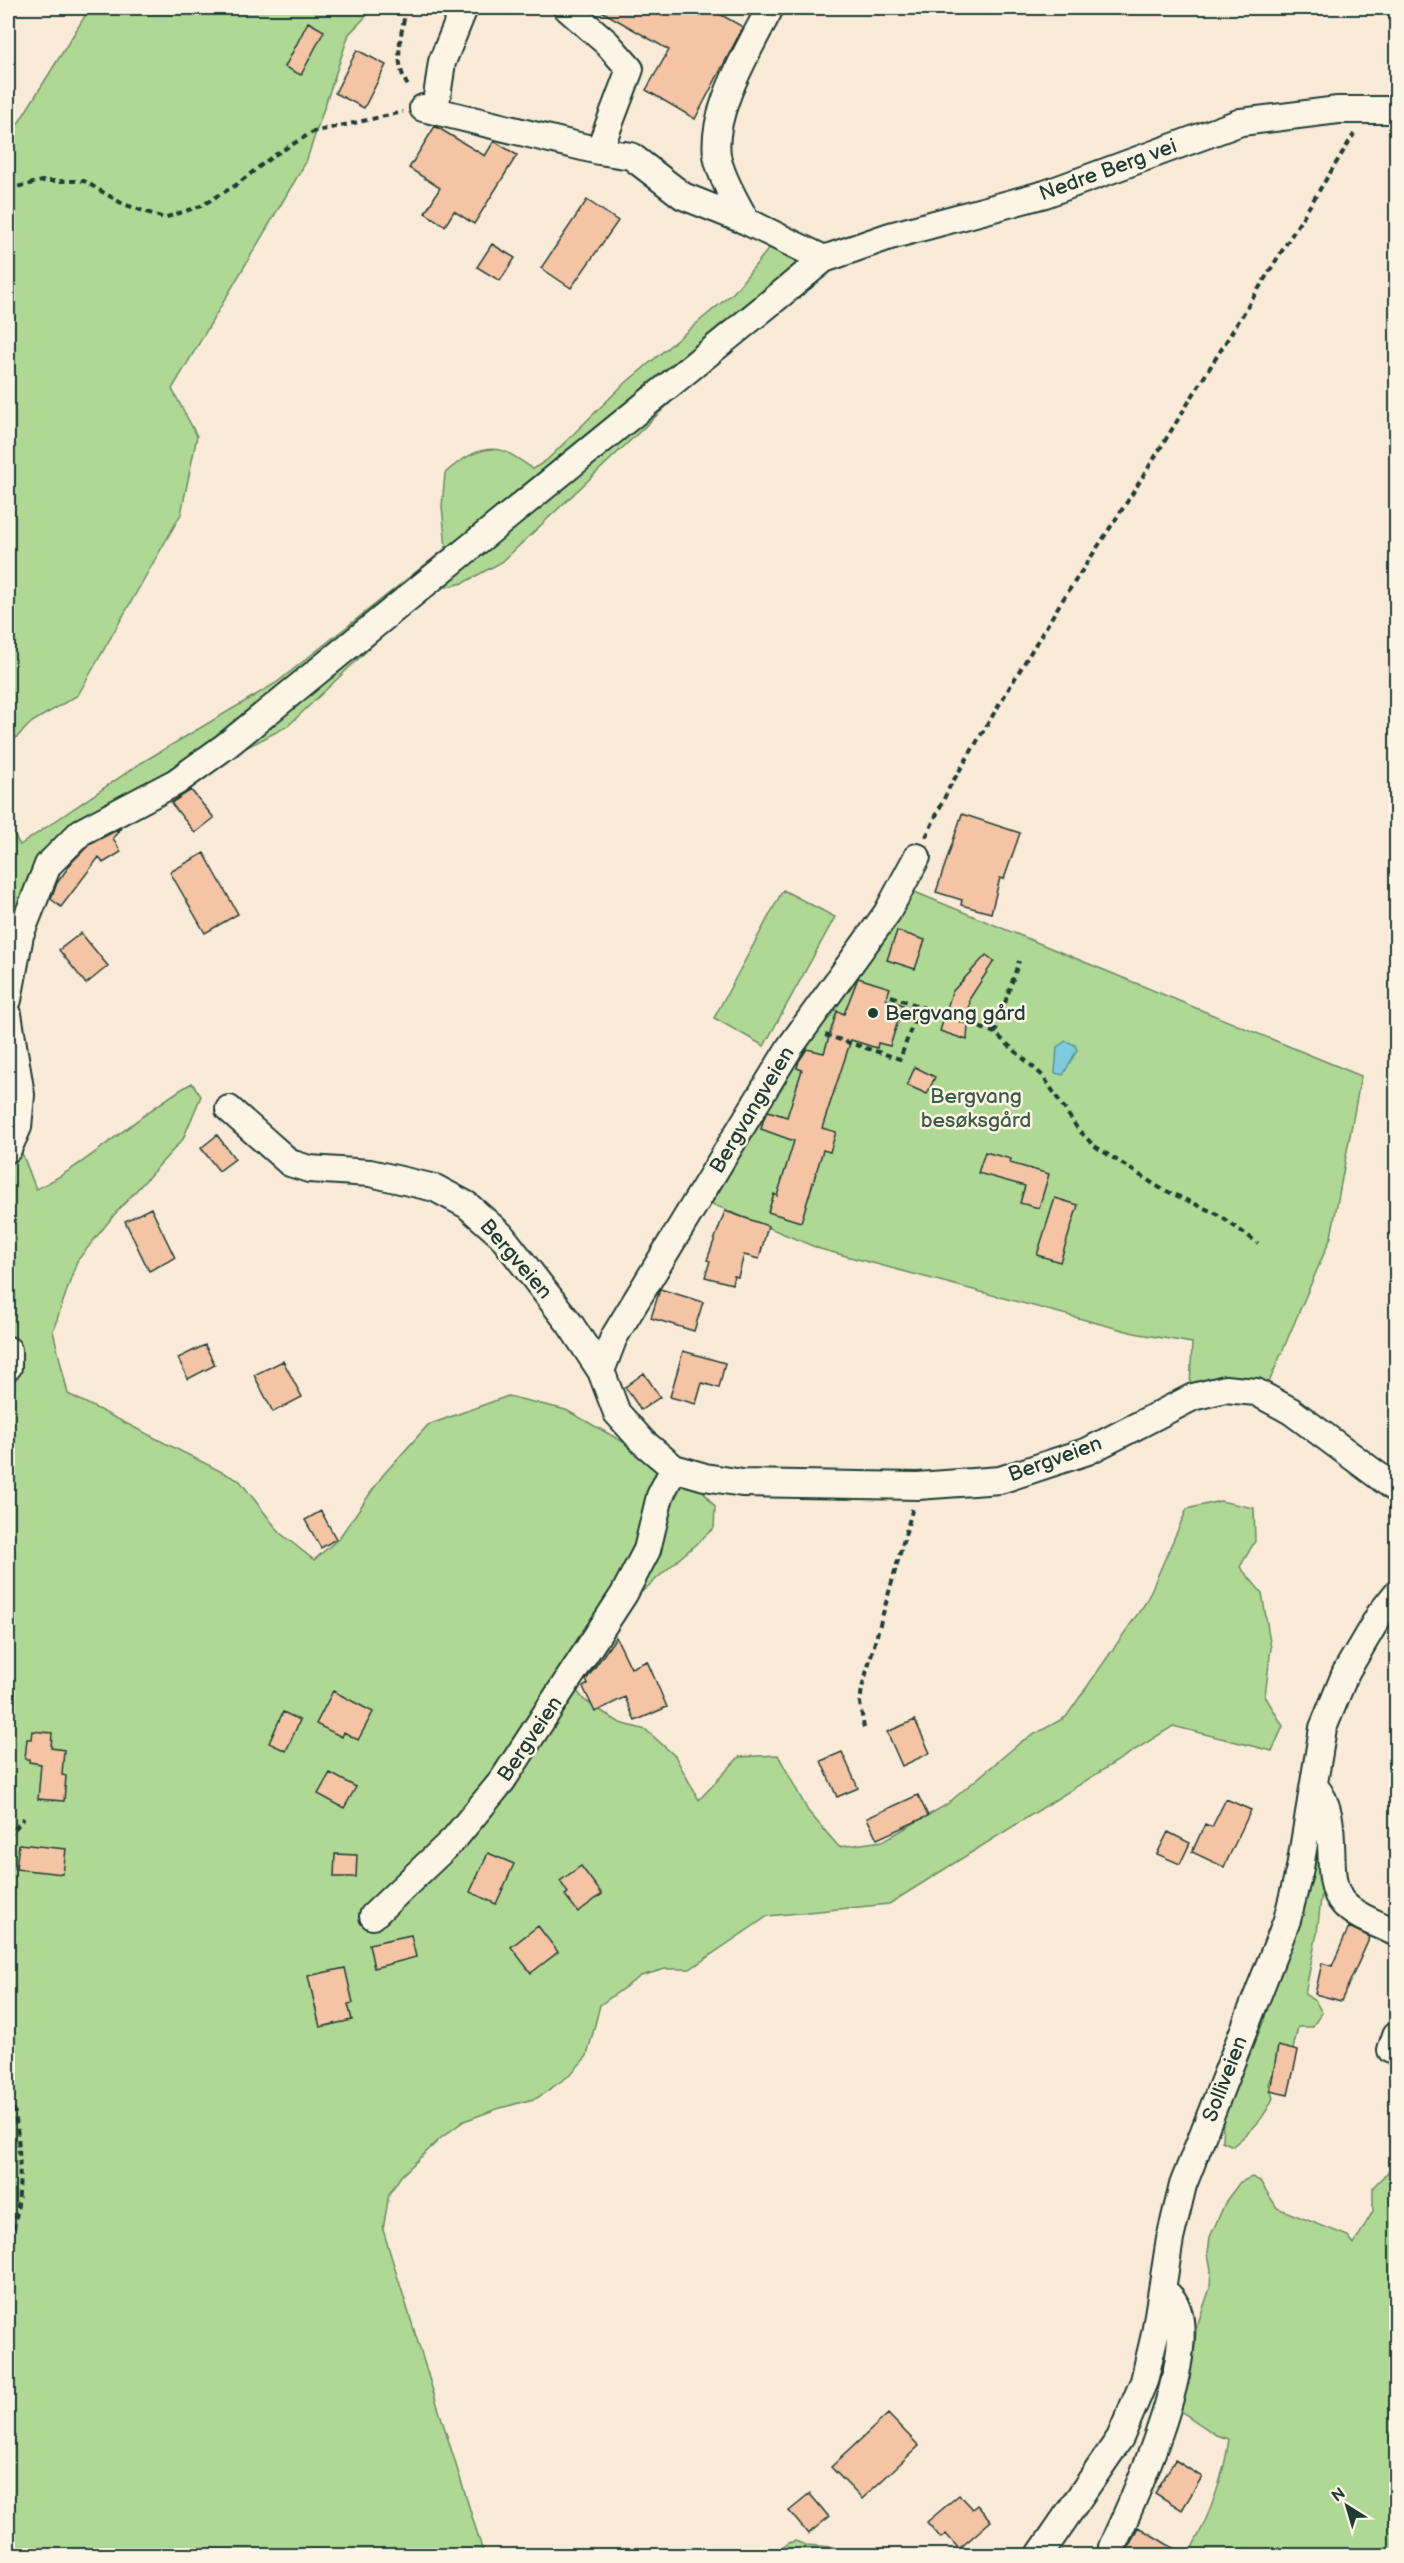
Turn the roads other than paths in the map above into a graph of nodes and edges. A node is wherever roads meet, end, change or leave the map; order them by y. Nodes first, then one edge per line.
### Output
1 (464, 8) edge
2 (567, 8) edge
3 (770, 8) edge
4 (1396, 110) edge
5 (599, 150) junction
6 (746, 221) junction
7 (824, 259) junction
8 (917, 857) road end
9 (8, 1000) edge
10 (8, 1014) edge
11 (229, 1109) dead end
12 (8, 1149) edge
13 (8, 1350) edge
14 (8, 1367) edge
15 (601, 1371) junction
16 (674, 1468) junction
17 (1396, 1489) edge
18 (1396, 1594) edge
19 (1314, 1786) junction
20 (373, 1916) dead end
21 (1396, 1933) edge
22 (1162, 2291) junction
23 (1112, 2547) dead end
24 (1040, 2556) edge

1 - 5 street
2 - 5 street
3 - 6 street
4 - 7 street, Nedre Berg vei
5 - 6 street
6 - 7 street
7 - 9 street, Nedre Berg vei
8 - 15 street, Bergvangveien
10 - 12 street
11 - 15 street, Bergveien
13 - 14 street
15 - 16 street, Bergveien
16 - 17 street, Bergveien
16 - 20 street, Bergveien
18 - 19 street, Solliveien
19 - 21 street
19 - 22 street, Solliveien
22 - 23 street
22 - 24 street, Solliveien

